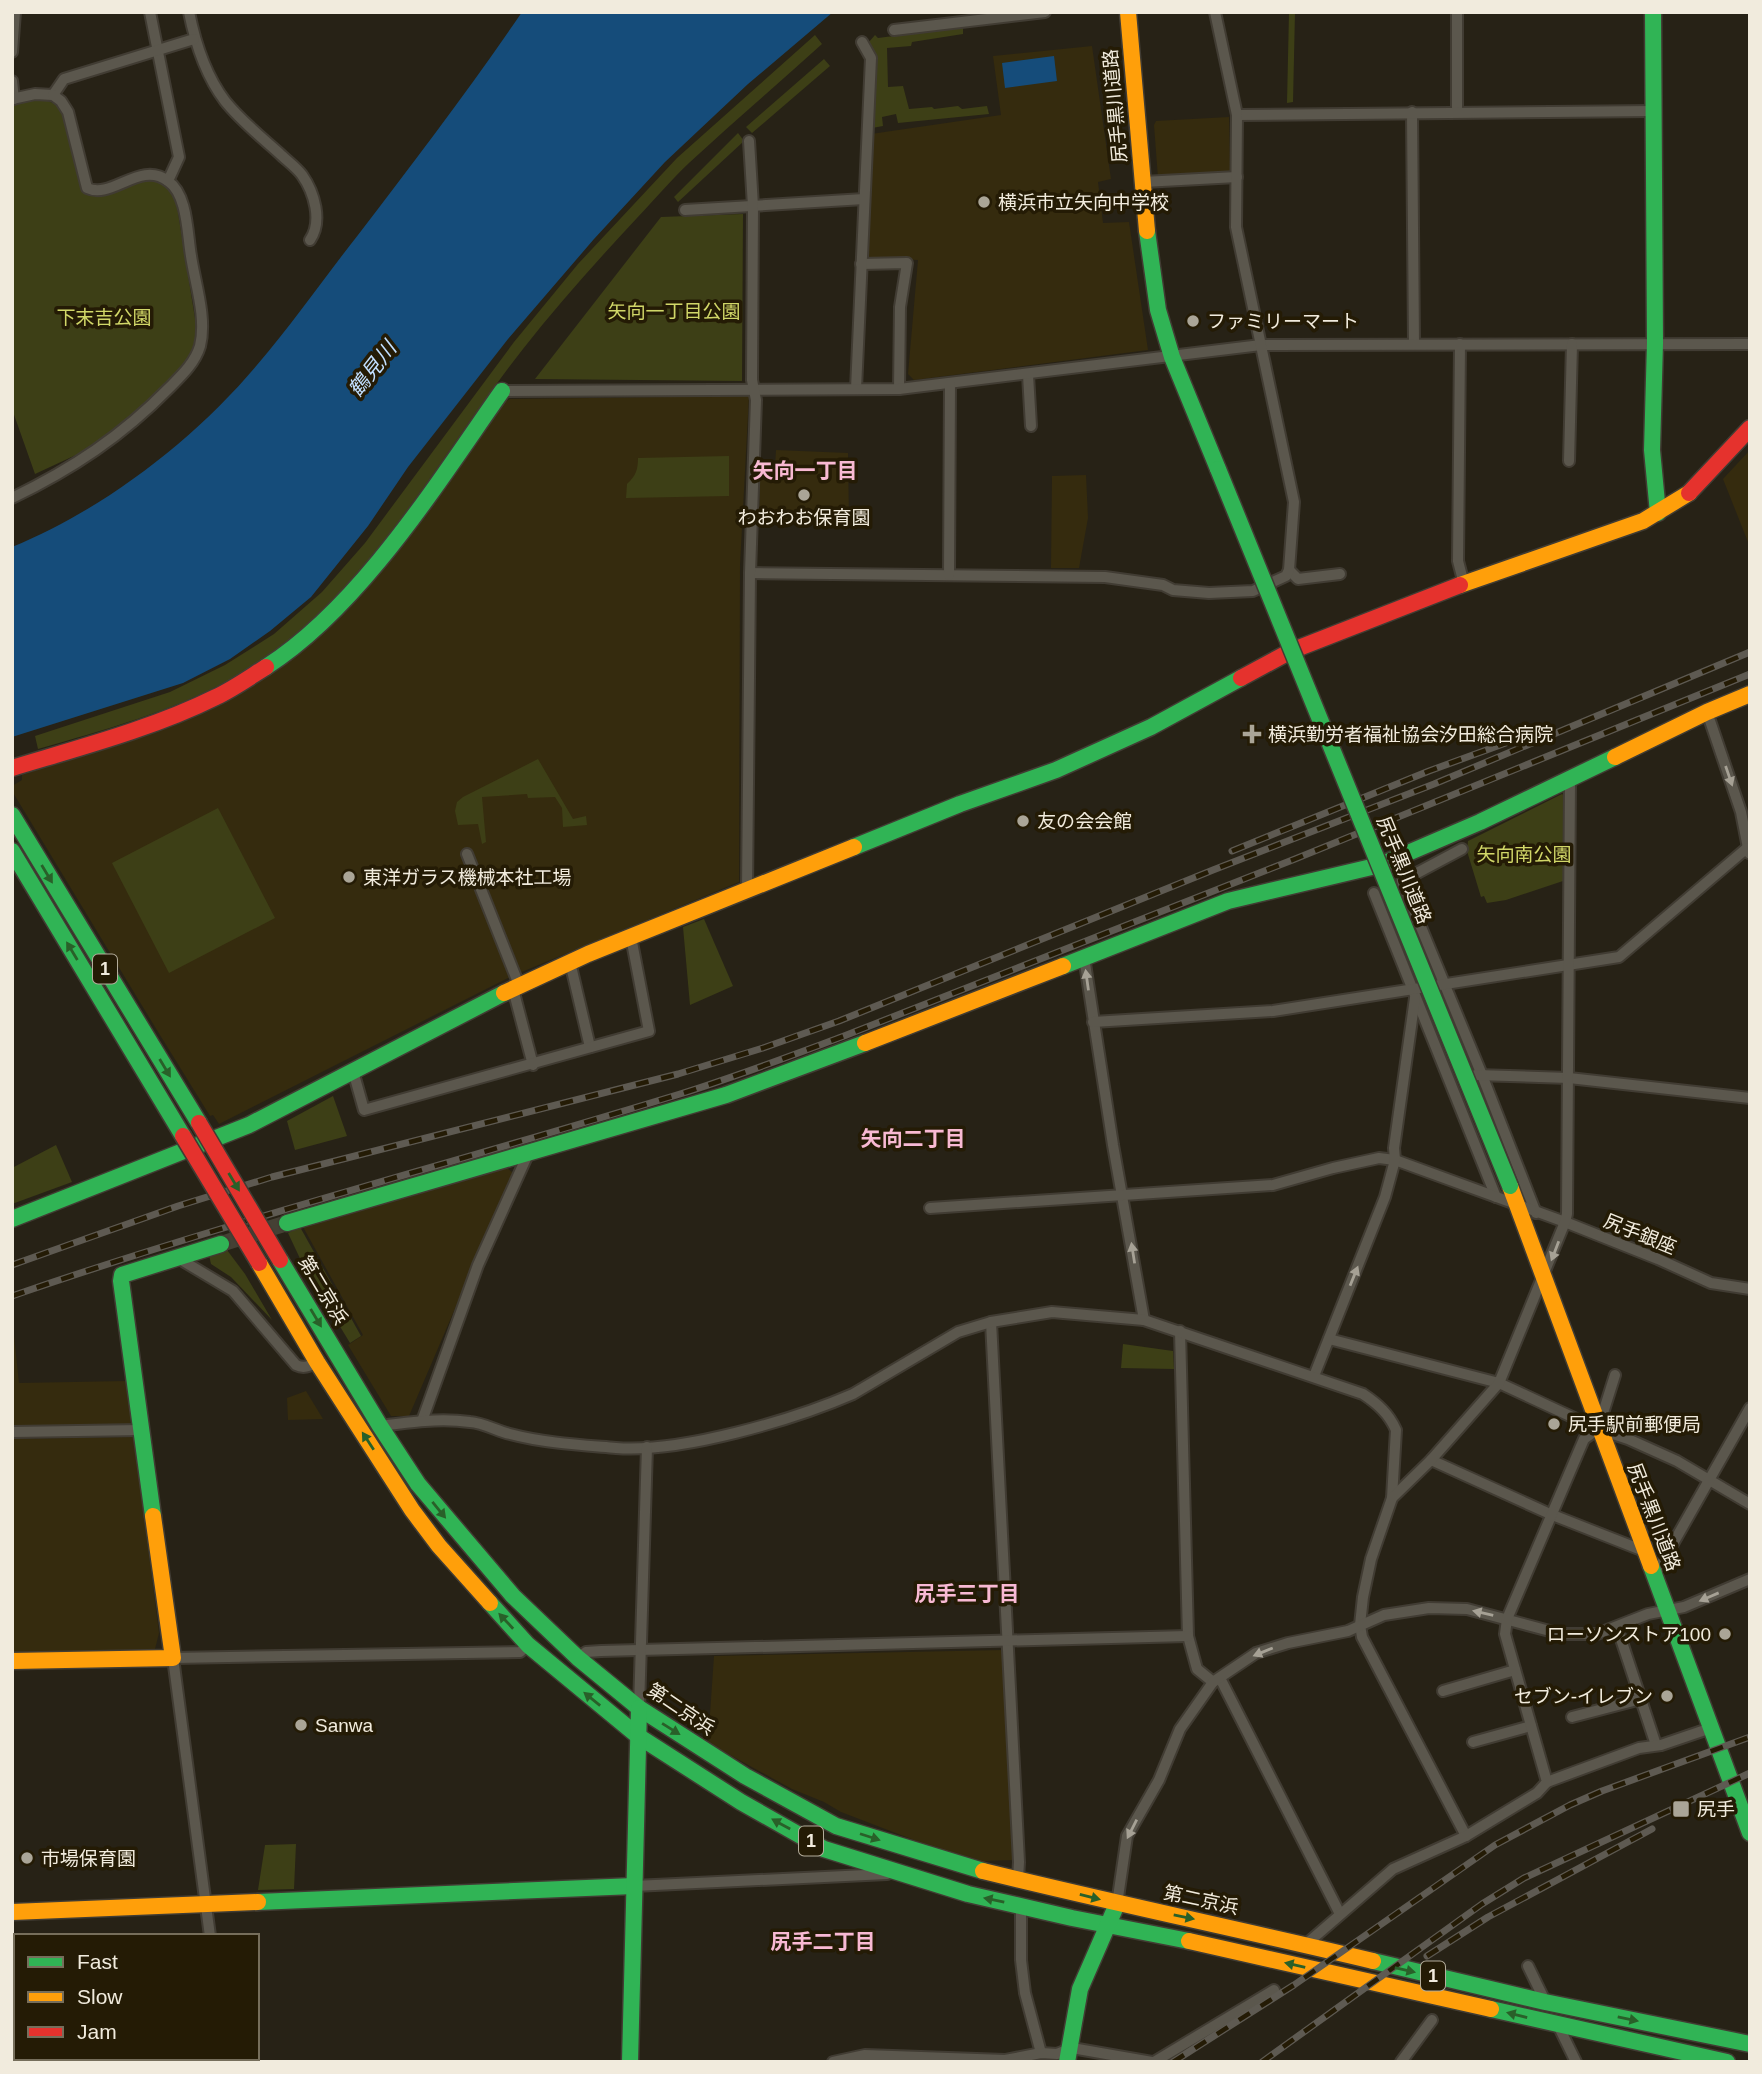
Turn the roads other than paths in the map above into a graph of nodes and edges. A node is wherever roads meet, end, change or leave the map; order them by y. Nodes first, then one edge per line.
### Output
1 (15, 12) edge
2 (150, 12) edge
3 (189, 12) edge
4 (1045, 12) edge
5 (1128, 12) edge
6 (1215, 12) edge
7 (1457, 12) edge
8 (1653, 12) edge
9 (1001, 15) edge
10 (894, 30) dead end
11 (194, 38) junction
12 (862, 42) dead end
13 (157, 48) junction
14 (12, 52) edge
15 (12, 81) edge
16 (53, 96) junction
17 (13, 99) edge
18 (1653, 111) junction
19 (1412, 112) junction
20 (1457, 112) junction
21 (1237, 115) junction
22 (750, 141) dead end
23 (1237, 177) junction
24 (168, 181) junction
25 (1143, 182) junction
26 (864, 199) junction
27 (753, 206) junction
28 (685, 210) dead end
29 (310, 240) dead end
30 (861, 264) junction
31 (1414, 343) junction
32 (1460, 344) junction
33 (1572, 344) junction
34 (1655, 344) junction
35 (1750, 344) edge
36 (1261, 345) junction
37 (1172, 357) junction
38 (1028, 375) junction
39 (950, 384) junction
40 (856, 389) junction
41 (899, 389) junction
42 (754, 390) junction
43 (502, 391) joint
44 (1031, 426) dead end
45 (1750, 428) edge
46 (1569, 461) dead end
47 (12, 498) edge
48 (1658, 513) junction
49 (1289, 570) junction
50 (750, 573) junction
51 (1340, 574) dead end
52 (949, 575) junction
53 (1464, 584) junction
54 (1291, 651) junction
55 (1750, 694) edge
56 (1707, 712) junction
57 (12, 768) edge
58 (1570, 778) junction
59 (12, 815) edge
60 (1462, 849) dead end
61 (12, 851) edge
62 (1749, 851) edge
63 (467, 854) dead end
64 (1380, 865) junction
65 (747, 891) junction
66 (1374, 893) dead end
67 (631, 937) junction
68 (1084, 957) junction
69 (570, 962) junction
70 (1571, 965) junction
71 (1445, 985) junction
72 (516, 987) junction
73 (1414, 993) junction
74 (1093, 1022) junction
75 (590, 1047) junction
76 (533, 1065) junction
77 (354, 1070) junction
78 (1448, 1075) junction
79 (1482, 1075) junction
80 (1569, 1077) junction
81 (1750, 1098) edge
82 (528, 1154) junction
83 (1395, 1160) junction
84 (1123, 1195) junction
85 (1496, 1197) junction
86 (1518, 1207) junction
87 (930, 1208) dead end
88 (1536, 1213) junction
89 (12, 1219) edge
90 (1565, 1222) junction
91 (287, 1223) tunnel mouth
92 (221, 1244) tunnel mouth
93 (178, 1258) junction
94 (1543, 1279) junction
95 (1750, 1289) edge
96 (1144, 1320) junction
97 (991, 1322) junction
98 (1180, 1331) junction
99 (1329, 1339) junction
100 (317, 1362) junction
101 (1615, 1374) dead end
102 (1314, 1376) junction
103 (1499, 1383) junction
104 (1750, 1408) edge
105 (422, 1421) junction
106 (380, 1426) junction
107 (1598, 1429) junction
108 (142, 1430) junction
109 (12, 1432) edge
110 (647, 1447) junction
111 (1431, 1460) junction
112 (1709, 1480) junction
113 (1392, 1498) junction
114 (1750, 1504) edge
115 (1550, 1514) junction
116 (1644, 1551) junction
117 (1654, 1577) junction
118 (1750, 1579) edge
119 (1667, 1612) junction
120 (1507, 1619) junction
121 (1360, 1625) junction
122 (1616, 1627) junction
123 (1188, 1636) junction
124 (1008, 1642) junction
125 (528, 1645) junction
126 (642, 1651) junction
127 (173, 1658) junction
128 (578, 1658) junction
129 (12, 1661) edge
130 (1515, 1670) junction
131 (1216, 1680) junction
132 (1443, 1691) dead end
133 (1641, 1699) junction
134 (639, 1709) junction
135 (1572, 1717) dead end
136 (1531, 1726) junction
137 (1711, 1728) junction
138 (638, 1736) junction
139 (1474, 1742) dead end
140 (1656, 1745) junction
141 (1547, 1782) junction
142 (1750, 1832) edge
143 (1466, 1836) junction
144 (897, 1872) junction
145 (1018, 1879) junction
146 (634, 1886) junction
147 (1117, 1904) junction
148 (206, 1906) junction
149 (1021, 1906) junction
150 (12, 1912) edge
151 (1340, 1914) junction
152 (1109, 1924) junction
153 (210, 1934) edge
154 (1304, 1946) junction
155 (1528, 1966) dead end
156 (1274, 1990) dead end
157 (1545, 2002) junction
158 (1432, 2020) dead end
159 (1558, 2025) junction
160 (1750, 2044) edge
161 (1041, 2053) junction
162 (1069, 2055) edge
163 (630, 2062) edge
164 (833, 2062) edge
165 (1153, 2062) edge
166 (1401, 2062) edge
167 (1576, 2062) edge
168 (1727, 2062) edge

1 - 14 street
2 - 13 street
3 - 11 street
4 - 9 street
5 - 25 main road, 尻手黒川道路
6 - 21 street
7 - 20 street
8 - 18 main road
9 - 10 street
11 - 13 street
11 - 29 street
12 - 26 street
13 - 16 street
13 - 24 street
15 - 17 street
16 - 17 street
16 - 24 street
18 - 20 street
18 - 34 main road
19 - 20 street
19 - 21 street
19 - 31 street
21 - 23 street
22 - 27 street
23 - 25 street
23 - 36 street
24 - 47 street
25 - 37 main road, 尻手黒川道路
26 - 27 street
26 - 30 street
27 - 28 street
27 - 42 street
30 - 40 street
30 - 41 street
31 - 32 street
31 - 36 street
32 - 33 street
32 - 53 street
33 - 34 street
33 - 46 street
34 - 35 street
34 - 48 main road
36 - 37 street
36 - 49 street
37 - 38 street
37 - 54 main road, 尻手黒川道路, bridge
38 - 39 street
38 - 44 street
39 - 41 street
39 - 52 street
40 - 41 street
40 - 42 street
42 - 43 street
42 - 50 street
43 - 57 main road
45 - 48 main road
48 - 53 main road
49 - 51 street
49 - 52 street
50 - 52 street
50 - 65 street
53 - 54 main road
54 - 64 main road, 尻手黒川道路, bridge
54 - 65 main road
55 - 56 main road
56 - 58 main road
56 -> 62 street
58 - 64 main road
58 - 70 street
59 -> 106 main road, 第二京浜 / 1, bridge
60 - 71 street
100 -> 61 main road, 1, bridge
62 - 70 street
63 - 72 street
64 - 68 main road
64 - 86 main road, 尻手黒川道路, bridge
65 - 67 main road
66 - 73 street
67 - 69 main road
67 - 75 street
74 -> 68 street
68 - 82 main road
69 - 72 main road
69 - 75 street
70 - 71 street
70 - 80 street
71 - 73 street
71 - 79 street
72 - 76 street
72 - 77 main road
73 - 74 street
73 - 78 street
73 - 83 street
74 - 84 street
75 - 76 street
76 - 77 street
77 - 89 main road
78 - 79 street
78 - 85 street
79 - 80 street
79 - 88 street
80 - 81 street
80 - 90 street
82 - 91 main road
82 - 105 street
83 - 84 street
83 - 85 street, 尻手銀座
99 -> 83 street
84 - 87 street
96 -> 84 street
85 - 86 street, 尻手銀座
86 - 88 street, 尻手銀座
86 - 94 main road, 尻手黒川道路
88 - 90 street, 尻手銀座
90 -> 94 street
90 - 95 street, 尻手銀座
92 - 93 main road
93 - 100 street
93 - 108 main road
94 - 103 street
94 - 107 main road, 尻手黒川道路
96 - 97 street
96 - 98 street
97 - 110 street
97 - 124 street
98 - 102 street
98 - 123 street
99 - 102 street
99 - 103 street
125 -> 100 main road, 1
101 - 107 street
102 - 113 street
103 - 107 street
103 - 111 street
104 - 112 street
105 - 106 street
105 - 110 street
106 -> 128 main road, 第二京浜 / 1
107 - 112 street
107 - 115 street
107 - 116 main road, 尻手黒川道路
108 - 109 street
108 - 127 main road
110 - 126 street
111 - 113 street
111 - 115 street
112 - 114 street
112 - 117 street
113 - 121 street
115 - 116 street
115 - 120 street
116 - 117 main road, 尻手黒川道路
117 - 119 main road, 尻手黒川道路
118 -> 119 street
119 - 122 street
119 - 137 main road, 尻手黒川道路
120 -> 121 street
120 - 122 street
120 - 130 street
121 -> 131 street
121 - 143 street
122 - 133 street
123 - 124 street
123 - 131 street
124 - 126 street
124 - 145 street
125 - 127 street
138 -> 125 main road, 1
126 - 128 street
126 - 134 street
127 - 129 main road
127 - 148 street
128 - 134 main road, 第二京浜 / 1
130 - 132 street
130 - 136 street
131 -> 147 street
131 - 151 street
133 - 135 street
133 - 140 street
134 - 138 main road
134 -> 145 main road, 第二京浜 / 1
136 - 139 street
136 - 141 street
137 - 140 street
137 - 142 main road, 尻手黒川道路
144 -> 138 main road, 1
138 - 146 main road
140 - 141 street
141 - 143 street
143 - 151 street
144 - 146 street
149 -> 144 main road, 1
145 -> 147 main road, 第二京浜 / 1
146 - 148 main road
146 - 163 main road
147 - 152 main road
147 -> 154 main road, 第二京浜 / 1
148 - 150 main road
148 - 153 street
149 - 152 main road, 1
149 - 161 street
151 - 154 street
159 -> 152 main road, 1
152 - 162 main road
154 -> 157 main road, 第二京浜 / 1
155 - 157 street
156 - 165 street
157 -> 160 main road, 第二京浜 / 1
158 - 166 street
159 - 167 street
159 - 168 main road, 1
161 - 162 street
161 - 164 street
162 - 165 street

